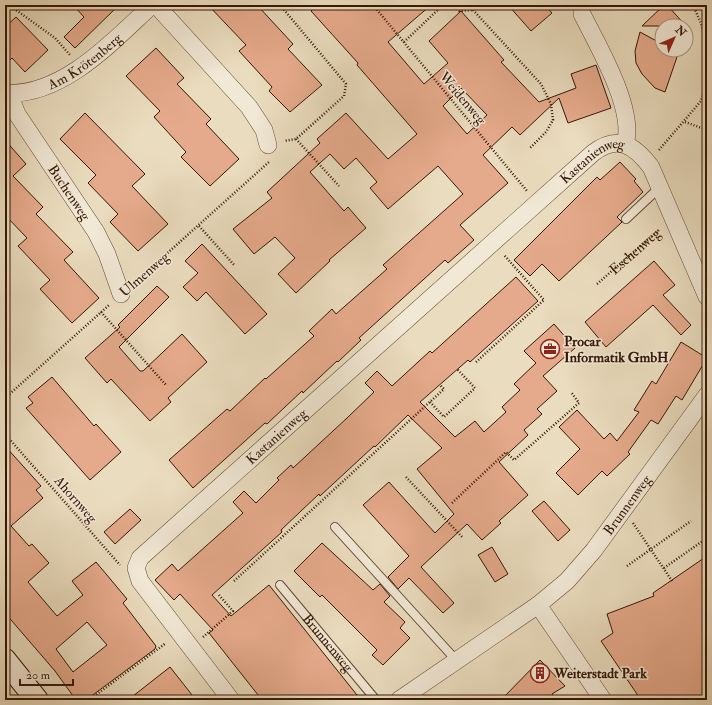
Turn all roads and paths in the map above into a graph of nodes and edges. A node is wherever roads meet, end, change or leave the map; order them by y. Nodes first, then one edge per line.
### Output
1 (9, 5) edge
2 (152, 5) edge
3 (156, 5) edge
4 (280, 5) edge
5 (373, 5) edge
6 (443, 5) edge
7 (452, 5) edge
8 (479, 5) edge
9 (692, 5) edge
10 (473, 10) junction
11 (582, 14) dead end
12 (404, 42) junction
13 (707, 48) edge
14 (81, 66) junction
15 (707, 81) edge
16 (9, 94) edge
17 (685, 122) junction
18 (707, 130) edge
19 (296, 139) junction
20 (625, 144) junction
21 (268, 145) junction
22 (529, 149) dead end
23 (651, 167) junction
24 (340, 186) dead end
25 (659, 188) junction
26 (538, 203) junction
27 (672, 218) junction
28 (626, 219) dead end
29 (199, 226) junction
30 (493, 242) junction
31 (235, 266) dead end
32 (597, 284) dead end
33 (121, 294) junction
34 (707, 297) edge
35 (101, 312) junction
36 (476, 362) dead end
37 (457, 369) dead end
38 (440, 384) dead end
39 (166, 385) dead end
40 (571, 392) dead end
41 (707, 395) edge
42 (5, 398) edge
43 (430, 402) junction
44 (5, 434) edge
45 (406, 477) dead end
46 (452, 504) dead end
47 (623, 510) junction
48 (691, 521) dead end
49 (334, 526) dead end
50 (462, 537) dead end
51 (707, 538) edge
52 (651, 549) junction
53 (627, 566) dead end
54 (136, 568) junction
55 (664, 568) junction
56 (234, 581) dead end
57 (672, 581) dead end
58 (280, 585) dead end
59 (218, 594) dead end
60 (538, 605) junction
61 (179, 633) junction
62 (191, 648) junction
63 (5, 660) edge
64 (456, 660) junction
65 (37, 700) edge
66 (89, 700) edge
67 (231, 700) edge
68 (376, 700) edge
69 (399, 700) edge
70 (603, 700) edge

1 - 14 path
2 - 14 street, Am Krötenberg
3 - 21 street
4 - 19 path
5 - 12 path, Weidenweg
6 - 12 path
7 - 10 path
8 - 10 path
9 - 13 path
10 - 22 path
11 - 20 street, Kastanienweg
12 - 26 path, Weidenweg
14 - 16 street, Am Krötenberg
15 - 17 path
16 - 33 street, Buchenweg
17 - 18 path
17 - 23 path
19 - 21 path
19 - 24 path
20 - 23 street, Eschenweg
20 - 26 street, Kastanienweg
21 - 29 path, Ulmenweg
23 - 25 street, Eschenweg
25 - 27 street, Eschenweg
25 - 28 lane
26 - 30 street, Kastanienweg
27 - 32 path, Eschenweg
27 - 34 street, Eschenweg
29 - 31 path
29 - 33 path, Ulmenweg
30 - 36 path
30 - 54 street, Kastanienweg
33 - 35 path, Ulmenweg
35 - 39 path
35 - 42 path, Ulmenweg
37 - 43 path
38 - 43 path
40 - 46 path
41 - 47 street, Brunnenweg
43 - 56 path
44 - 54 path, Ahornweg
45 - 50 path
47 - 52 path
47 - 60 street, Brunnenweg
48 - 52 path
49 - 64 lane
51 - 55 path
52 - 53 path
52 - 55 path
54 - 61 street
55 - 57 path
58 - 68 lane, Brunnenweg
59 - 62 path
60 - 64 street, Brunnenweg
60 - 70 street
61 - 62 street
61 - 66 path
62 - 67 street
63 - 65 street
64 - 69 street, Brunnenweg

